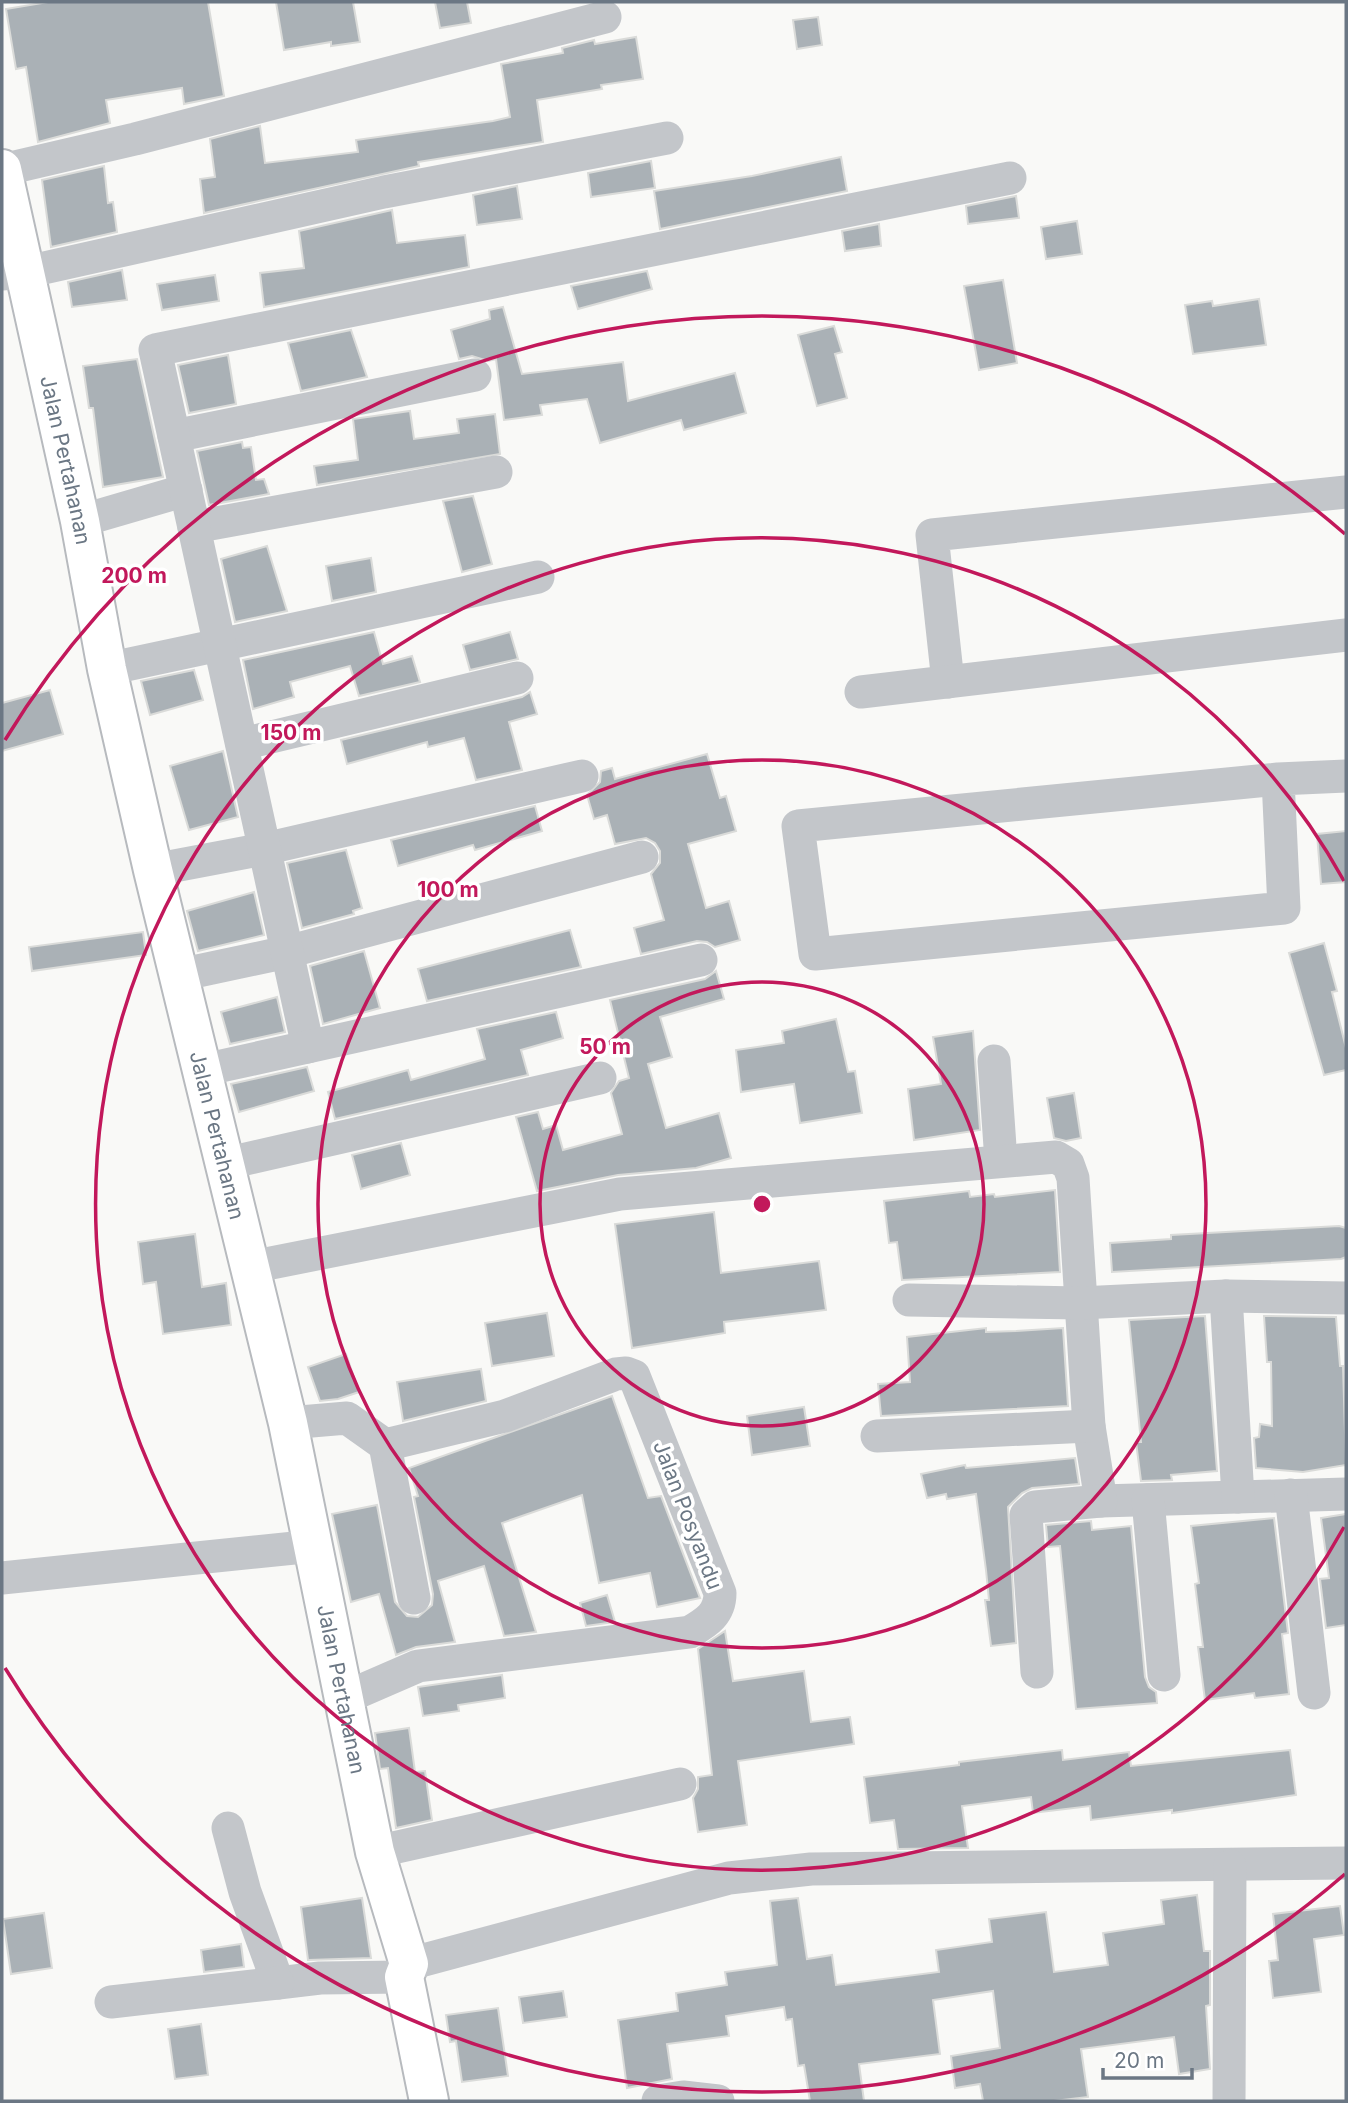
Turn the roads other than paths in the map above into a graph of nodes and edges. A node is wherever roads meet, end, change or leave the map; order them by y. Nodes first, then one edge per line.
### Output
1 (605, 18) dead end
2 (667, 138) dead end
3 (2, 170) edge
4 (1010, 178) dead end
5 (14, 273) edge
6 (475, 375) dead end
7 (174, 436) junction
8 (496, 472) dead end
9 (186, 490) junction
10 (1346, 492) edge
11 (80, 521) junction
12 (194, 527) junction
13 (538, 577) dead end
14 (1346, 635) edge
15 (220, 645) junction
16 (107, 668) junction
17 (517, 678) dead end
18 (948, 682) junction
19 (861, 692) dead end
20 (242, 744) junction
21 (582, 776) dead end
22 (1346, 776) edge
23 (1278, 779) junction
24 (264, 849) junction
25 (642, 857) dead end
26 (153, 870) junction
27 (287, 952) junction
28 (701, 960) dead end
29 (179, 975) junction
30 (308, 1047) junction
31 (994, 1060) dead end
32 (203, 1070) junction
33 (600, 1078) dead end
34 (1001, 1161) junction
35 (224, 1164) junction
36 (251, 1267) junction
37 (1226, 1296) junction
38 (1346, 1298) edge
39 (909, 1300) dead end
40 (1080, 1303) junction
41 (288, 1423) junction
42 (1088, 1426) junction
43 (877, 1436) dead end
44 (385, 1445) junction
45 (1346, 1494) edge
46 (1291, 1495) junction
47 (1238, 1497) junction
48 (1148, 1500) junction
49 (1101, 1501) junction
50 (314, 1546) junction
51 (2, 1578) edge
52 (414, 1598) dead end
53 (1037, 1672) dead end
54 (1164, 1675) dead end
55 (1314, 1693) dead end
56 (342, 1699) junction
57 (680, 1784) dead end
58 (228, 1828) dead end
59 (375, 1852) junction
60 (1346, 1863) edge
61 (1230, 1866) junction
62 (406, 1970) junction
63 (278, 1983) junction
64 (111, 2002) dead end
65 (429, 2101) edge
66 (659, 2101) edge
67 (718, 2101) edge
68 (1220, 2101) edge
69 (1229, 2101) edge

1 - 3 street
2 - 5 street
3 - 5 main road, Jalan Pertahanan
4 - 7 street
5 - 11 main road, Jalan Pertahanan
6 - 7 street
7 - 9 street
8 - 12 street
9 - 11 street
9 - 12 street
10 - 18 street
11 - 16 main road, Jalan Pertahanan
12 - 15 street
13 - 15 street
14 - 18 street
15 - 16 street
15 - 20 street
16 - 26 main road, Jalan Pertahanan
17 - 20 street
18 - 19 street
20 - 24 street
21 - 24 street
22 - 23 street
23 - 23 street
24 - 26 street
24 - 27 street
25 - 27 street
26 - 29 main road, Jalan Pertahanan
27 - 29 street
27 - 30 street
28 - 30 street
29 - 32 main road, Jalan Pertahanan
30 - 32 street
31 - 34 street
32 - 35 main road, Jalan Pertahanan
33 - 35 street
34 - 36 street
34 - 40 street
35 - 36 main road, Jalan Pertahanan
36 - 41 main road, Jalan Pertahanan
37 - 38 street
37 - 40 street
37 - 47 street
39 - 40 street
40 - 42 street
41 - 44 street
41 - 50 main road, Jalan Pertahanan
42 - 43 street
42 - 49 street
44 - 52 street
44 - 56 street, Jalan Posyandu
45 - 46 street
46 - 47 street
46 - 55 street
47 - 48 street
48 - 49 street
48 - 54 street
49 - 53 street
50 - 51 street
50 - 56 main road, Jalan Pertahanan
56 - 59 main road, Jalan Pertahanan
57 - 59 street
58 - 63 street
59 - 62 main road, Jalan Pertahanan
60 - 61 street
61 - 62 street
61 - 69 street
62 - 63 street
62 - 65 main road, Jalan Pertahanan
63 - 64 street
66 - 67 street
68 - 69 street

